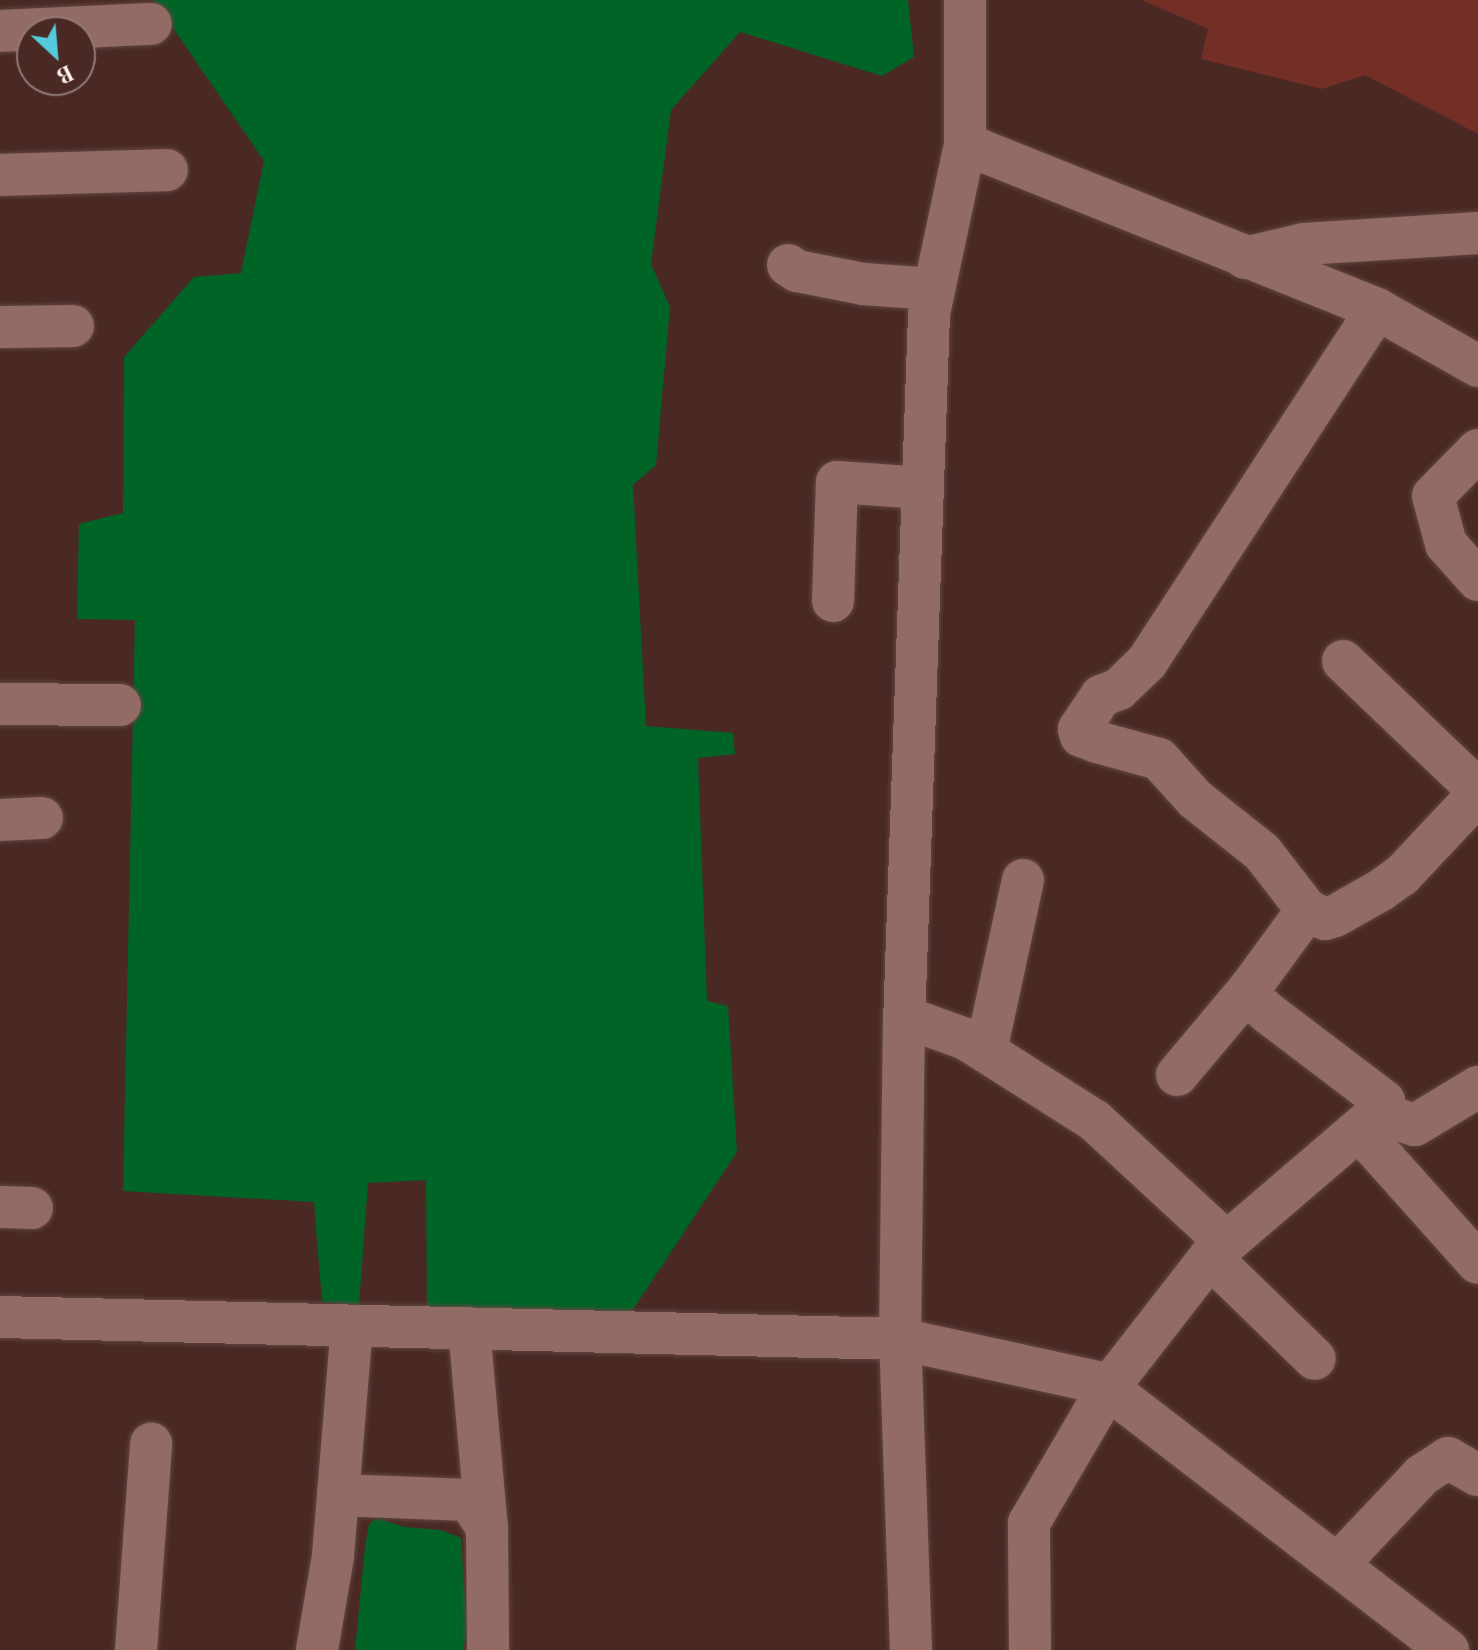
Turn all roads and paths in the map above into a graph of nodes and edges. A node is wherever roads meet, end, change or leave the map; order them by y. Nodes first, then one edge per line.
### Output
1 (965, 0) edge
2 (151, 24) dead end
3 (0, 31) edge
4 (965, 144) junction
5 (167, 170) dead end
6 (0, 175) edge
7 (1478, 233) edge
8 (1245, 258) junction
9 (788, 265) dead end
10 (934, 289) junction
11 (1377, 309) junction
12 (73, 326) dead end
13 (0, 327) edge
14 (1478, 366) edge
15 (1478, 450) edge
16 (923, 488) junction
17 (1478, 580) edge
18 (833, 601) dead end
19 (1343, 661) dead end
20 (0, 704) edge
21 (120, 705) dead end
22 (1478, 792) edge
23 (42, 818) dead end
24 (0, 820) edge
25 (1023, 880) dead end
26 (1307, 910) junction
27 (1250, 988) junction
28 (904, 1023) junction
29 (986, 1051) junction
30 (1177, 1075) dead end
31 (1478, 1087) edge
32 (1368, 1124) junction
33 (1218, 1250) junction
34 (1478, 1263) edge
35 (0, 1317) edge
36 (352, 1326) junction
37 (469, 1328) junction
38 (900, 1339) junction
39 (1315, 1359) dead end
40 (1108, 1388) junction
41 (151, 1444) dead end
42 (1478, 1475) edge
43 (338, 1495) junction
44 (487, 1528) junction
45 (1337, 1565) junction
46 (136, 1650) edge
47 (317, 1650) edge
48 (488, 1650) edge
49 (911, 1650) edge
50 (1030, 1650) edge
51 (1448, 1650) edge

1 - 4 street
2 - 3 street
4 - 8 street
4 - 10 street
5 - 6 street
7 - 8 street
8 - 11 street
9 - 10 street
10 - 16 street
11 - 14 street
11 - 26 street
12 - 13 street
15 - 17 street
16 - 18 street
16 - 28 street
19 - 22 street
20 - 21 street
22 - 26 street
23 - 24 street
25 - 29 street
26 - 27 street
27 - 30 street
27 - 32 street
28 - 29 street
28 - 38 street
29 - 33 street
31 - 32 street
32 - 33 street
32 - 34 street
33 - 39 street
33 - 40 street
35 - 36 street
36 - 37 street
36 - 43 street
37 - 38 street
37 - 44 street
38 - 40 street
38 - 49 street
40 - 45 street
40 - 50 street
41 - 46 street
42 - 45 street
43 - 44 street
43 - 47 street
44 - 48 street
45 - 51 street

